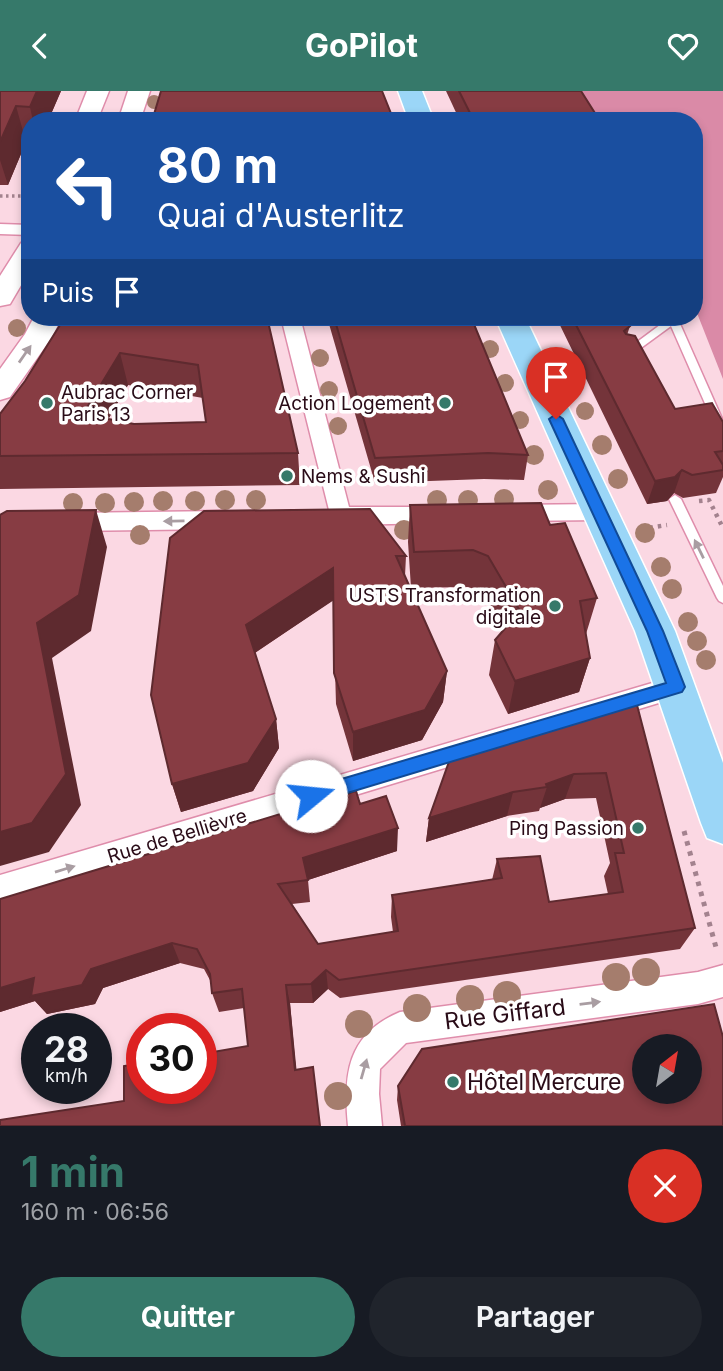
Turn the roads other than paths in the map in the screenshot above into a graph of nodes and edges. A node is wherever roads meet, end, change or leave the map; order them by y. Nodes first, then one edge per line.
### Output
1 (98, 91) edge
2 (139, 91) edge
3 (410, 91) edge
4 (90, 112) edge
5 (132, 112) edge
6 (418, 112) edge
7 (0, 229) edge
8 (21, 230) edge
9 (21, 263) edge
10 (0, 298) edge
11 (44, 326) edge
12 (292, 326) edge
13 (514, 326) edge
14 (663, 326) edge
15 (676, 326) edge
16 (626, 355) edge
17 (0, 390) edge
18 (723, 433) edge
19 (675, 499) edge
20 (600, 512) junction
21 (469, 514) edge
22 (495, 514) edge
23 (241, 520) edge
24 (39, 522) edge
25 (723, 598) edge
26 (676, 687) junction
27 (721, 807) edge
28 (0, 889) edge
29 (723, 981) edge
30 (365, 1126) edge

1 - 4 street
2 - 5 street
3 - 6 main road
7 - 8 street
9 - 10 street
17 -> 11 street
12 - 21 street
13 - 20 main road
14 - 16 lane
15 - 18 lane
25 -> 19 lane
20 - 22 street
20 - 26 main road
23 -> 24 street
26 - 27 main road
28 -> 26 street, Rue de Bellièvre
30 -> 29 street, Rue Giffard

